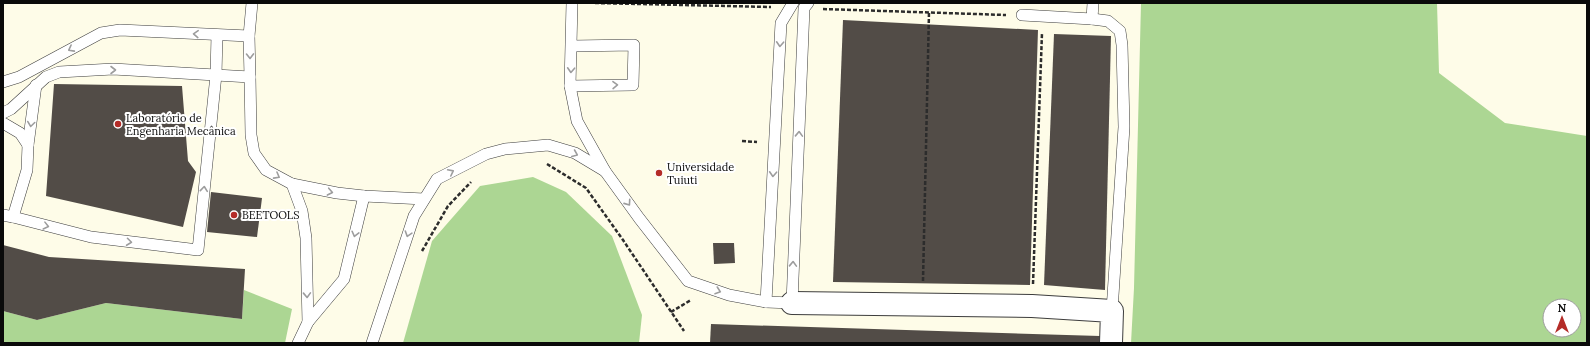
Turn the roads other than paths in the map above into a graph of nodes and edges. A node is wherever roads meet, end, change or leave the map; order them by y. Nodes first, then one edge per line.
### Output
1 (252, 3) edge
2 (572, 3) edge
3 (1093, 3) edge
4 (791, 5) edge
5 (806, 6) edge
6 (1022, 15) road end
7 (1092, 19) junction
8 (217, 35) junction
9 (249, 36) junction
10 (572, 46) junction
11 (216, 75) junction
12 (250, 76) junction
13 (3, 82) edge
14 (36, 85) junction
15 (570, 86) junction
16 (3, 113) edge
17 (3, 123) edge
18 (28, 145) junction
19 (606, 171) junction
20 (292, 184) junction
21 (364, 196) junction
22 (424, 199) junction
23 (8, 216) edge
24 (766, 302) junction
25 (792, 303) junction
26 (1112, 311) junction
27 (308, 322) junction
28 (298, 343) edge
29 (372, 343) edge
30 (1111, 343) edge

1 - 9 lane
2 - 10 lane
3 - 7 lane
4 -> 24 lane
25 -> 5 lane
6 - 7 lane
7 - 26 lane
8 - 9 lane
8 - 11 lane
8 -> 13 lane
9 -> 12 lane
10 -> 15 lane
15 -> 10 lane
11 - 12 lane
14 -> 11 lane
23 -> 11 lane
12 -> 20 lane
14 - 16 lane
14 -> 18 lane
15 - 19 lane
17 - 18 lane
18 - 23 lane
22 -> 19 lane
19 -> 24 lane
20 -> 21 lane
20 -> 27 lane
21 - 22 lane
21 -> 27 lane
22 -> 29 lane
24 - 25 lane
25 - 26 street
26 - 30 street
27 - 28 lane

